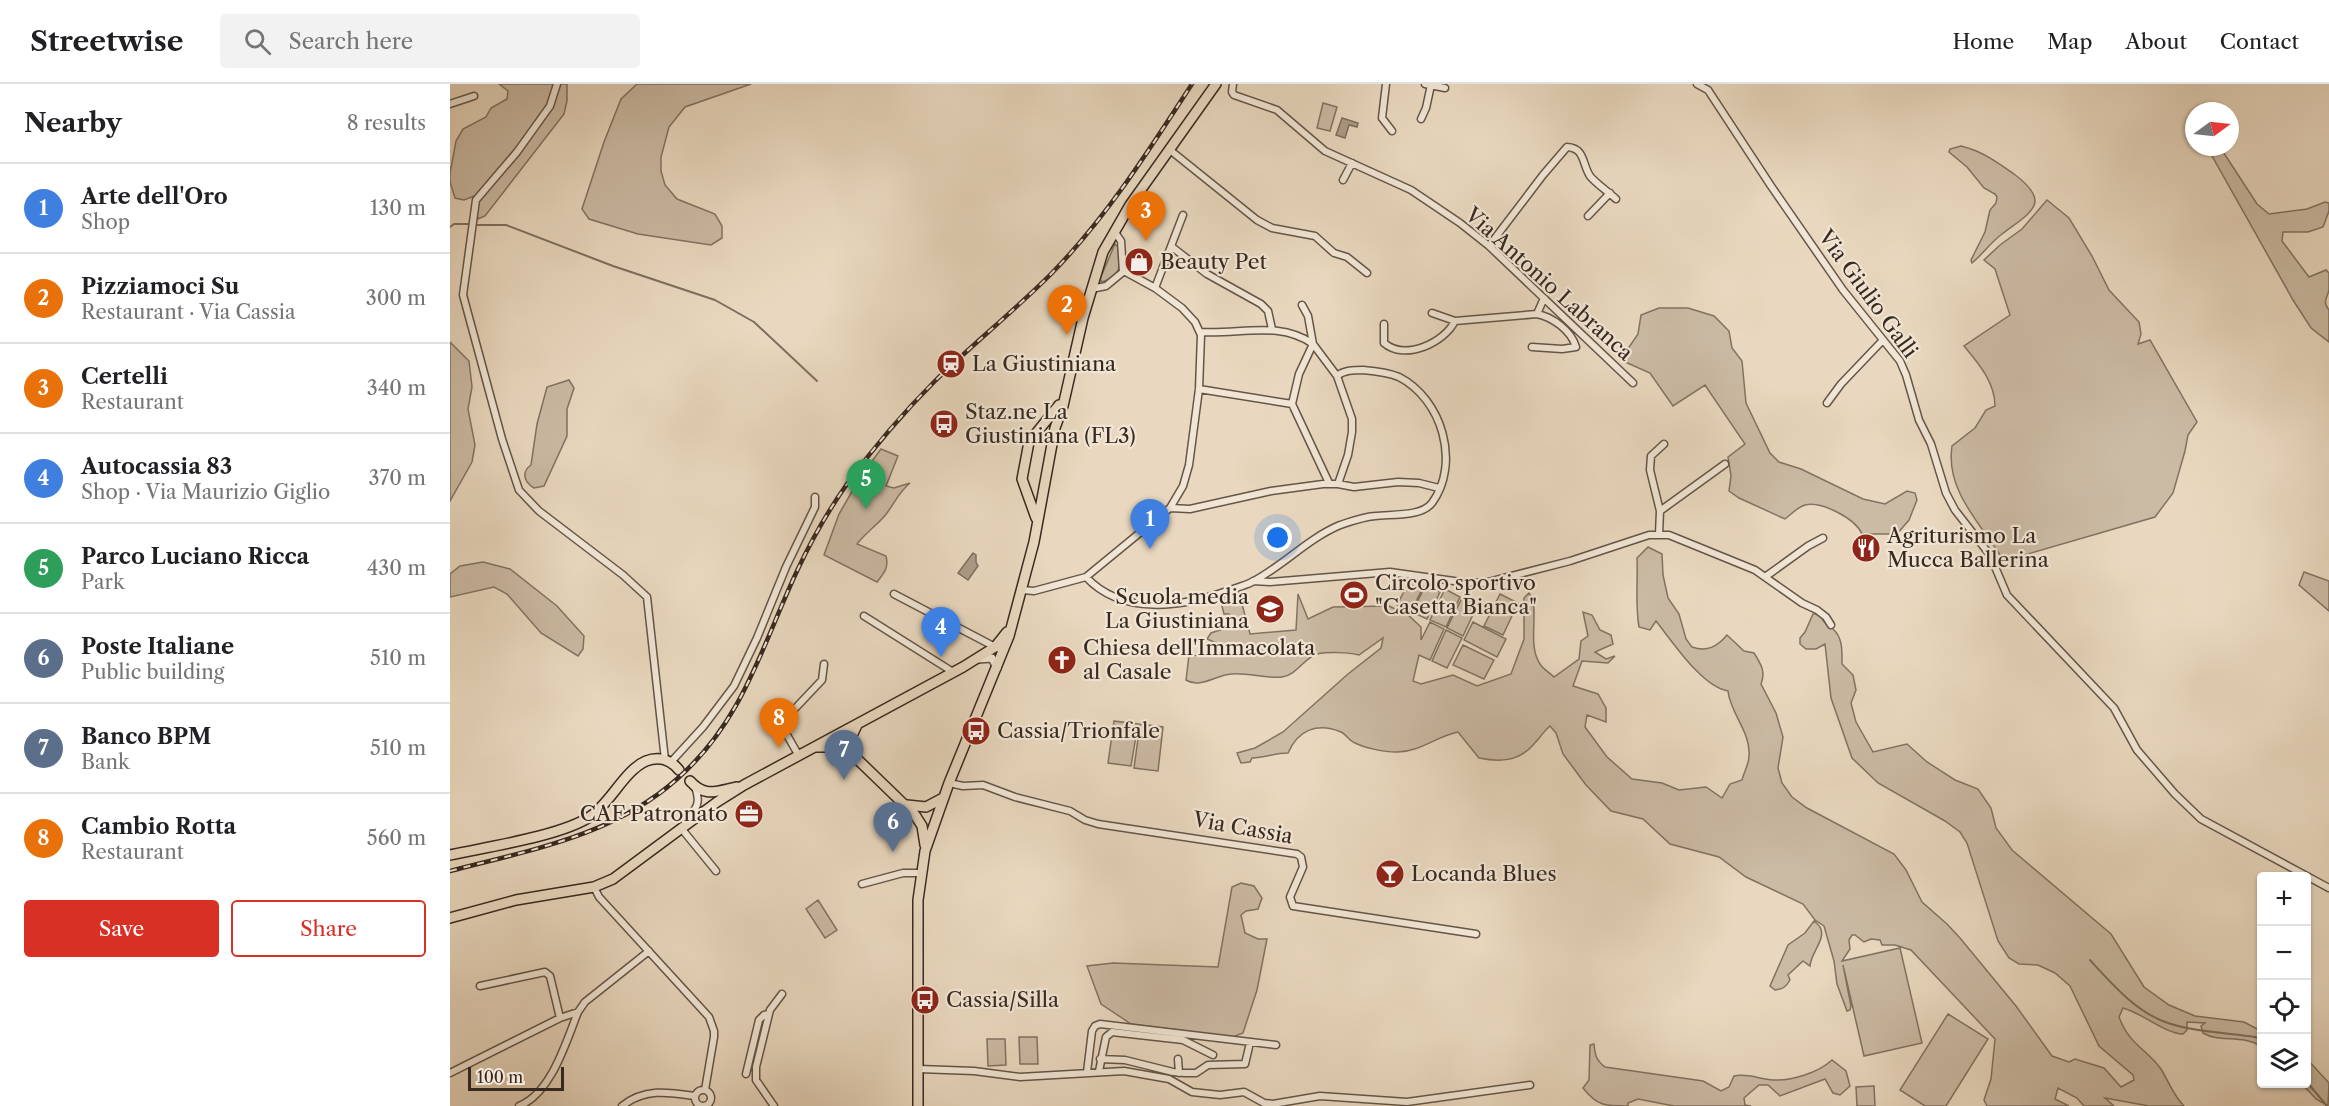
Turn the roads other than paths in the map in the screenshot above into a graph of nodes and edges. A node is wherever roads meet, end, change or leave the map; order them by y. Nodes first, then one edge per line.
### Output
1 (557, 84) edge
2 (1216, 84) edge
3 (1233, 84) edge
4 (1386, 84) edge
5 (1697, 84) edge
6 (1428, 85) edge
7 (1707, 87) edge
8 (1445, 88) dead end
9 (474, 96) dead end
10 (450, 104) edge
11 (1421, 119) dead end
12 (1392, 131) dead end
13 (1170, 150) junction
14 (1352, 163) junction
15 (1343, 180) dead end
16 (1610, 193) junction
17 (1616, 199) dead end
18 (1183, 215) dead end
19 (1587, 216) dead end
20 (1114, 230) junction
21 (1489, 246) junction
22 (1172, 247) junction
23 (1124, 271) junction
24 (1367, 273) dead end
25 (1155, 288) junction
26 (1091, 289) junction
27 (1544, 298) junction
28 (1302, 305) dead end
29 (1432, 313) dead end
30 (1536, 314) junction
31 (1455, 321) junction
32 (1384, 324) dead end
33 (1272, 329) junction
34 (1200, 332) junction
35 (1883, 340) junction
36 (1313, 344) junction
37 (1532, 347) dead end
38 (1337, 375) junction
39 (1633, 383) dead end
40 (1198, 389) junction
41 (1063, 398) junction
42 (1827, 403) dead end
43 (1292, 404) junction
44 (1033, 436) junction
45 (1052, 442) junction
46 (1664, 444) dead end
47 (1725, 464) dead end
48 (1329, 483) junction
49 (1338, 484) junction
50 (1043, 486) junction
51 (1439, 489) junction
52 (1027, 490) junction
53 (815, 497) dead end
54 (1170, 508) junction
55 (1660, 511) junction
56 (1037, 528) junction
57 (1659, 534) junction
58 (1823, 538) dead end
59 (1086, 577) junction
60 (1765, 577) junction
61 (1253, 581) junction
62 (1022, 590) junction
63 (894, 594) dead end
64 (864, 616) dead end
65 (1012, 622) junction
66 (1831, 625) dead end
67 (995, 647) junction
68 (1002, 656) junction
69 (975, 660) junction
70 (824, 664) dead end
71 (997, 668) junction
72 (953, 672) junction
73 (859, 723) junction
74 (815, 747) junction
75 (853, 754) junction
76 (799, 756) junction
77 (668, 761) junction
78 (679, 770) dead end
79 (949, 783) junction
80 (692, 784) joint
81 (744, 785) junction
82 (944, 798) junction
83 (907, 805) junction
84 (680, 829) junction
85 (925, 851) junction
86 (450, 855) edge
87 (716, 871) dead end
88 (921, 873) junction
89 (862, 884) dead end
90 (594, 887) junction
91 (2329, 888) edge
92 (450, 918) edge
93 (1476, 934) dead end
94 (649, 951) junction
95 (480, 986) dead end
96 (782, 994) dead end
97 (578, 1012) junction
98 (769, 1014) junction
99 (560, 1018) junction
100 (1276, 1045) dead end
101 (1249, 1047) dead end
102 (1213, 1055) dead end
103 (1100, 1059) junction
104 (1178, 1059) dead end
105 (919, 1069) junction
106 (1099, 1071) junction
107 (1087, 1072) junction
108 (450, 1073) edge
109 (1179, 1073) junction
110 (746, 1074) dead end
111 (1530, 1085) dead end
112 (705, 1090) junction
113 (695, 1096) junction
114 (709, 1105) edge
115 (519, 1106) edge
116 (622, 1106) edge
117 (774, 1106) edge
118 (918, 1106) edge

1 - 77 street
2 - 13 main road
3 - 14 street, Via Antonio Labranca
4 - 12 street
5 - 7 street, Via Giulio Galli
6 - 8 street
6 - 11 street
7 - 35 street, Via Giulio Galli
9 - 10 street
13 - 20 main road
13 - 24 street
14 - 15 street
14 - 21 street, Via Antonio Labranca
16 - 17 street
16 - 19 street
16 - 21 street
18 - 22 street
20 - 23 street
20 - 26 main road
21 - 27 street, Via Antonio Labranca
22 - 25 street
22 - 33 street
23 - 25 street
23 - 26 street
25 - 34 street
26 - 41 main road
27 - 30 street
27 - 39 street, Via Antonio Labranca
28 - 36 street
29 - 31 street
30 - 31 street
30 - 37 street
31 - 32 street
33 - 34 street
33 - 36 street
34 - 40 street
35 - 42 street
35 - 91 street, Via Giulio Galli
36 - 38 street
36 - 43 street
38 - 49 street
38 - 51 street
40 - 43 street
40 - 54 street
41 - 44 main road
41 - 45 main road
43 - 48 street
44 - 45 main road
44 - 52 main road
45 - 50 main road
46 - 55 street
47 - 55 street
48 - 49 street
48 - 54 street
49 - 51 street
50 - 52 main road
50 - 56 main road
51 - 61 street
52 - 56 main road
53 - 77 street
54 - 59 street
55 - 57 street
56 - 62 main road
57 - 60 street
57 - 61 street
58 - 60 street
59 - 61 street
59 - 62 street
60 - 66 street
62 - 65 main road
63 - 67 street
64 - 72 street
65 - 67 main road
65 - 68 main road
67 - 68 street
67 - 69 main road
68 - 71 main road
69 - 71 street
69 - 72 main road
70 - 76 street
71 - 79 main road
72 - 73 main road
73 - 74 main road
73 - 75 main road
74 - 75 main road
74 - 76 main road
75 - 83 main road
76 - 81 main road
77 - 78 main road
77 - 86 main road
79 - 82 main road
79 - 93 street, Via Cassia
80 - 81 main road
80 - 84 street
81 - 84 main road
82 - 83 main road
82 - 85 main road
83 - 85 main road
84 - 87 street
84 - 90 main road
85 - 88 main road
88 - 89 street
88 - 105 main road
90 - 92 main road
90 - 94 street
94 - 97 street
94 - 112 street
95 - 99 street
96 - 98 street
97 - 99 street
97 - 115 street
98 - 110 street
98 - 117 street
99 - 108 street
100 - 107 street
101 - 109 street
102 - 103 street
103 - 106 street
103 - 109 street
104 - 109 street
105 - 107 street
105 - 118 main road
106 - 107 street
106 - 111 street
112 - 113 street
112 - 114 street
113 - 114 street
113 - 116 street

